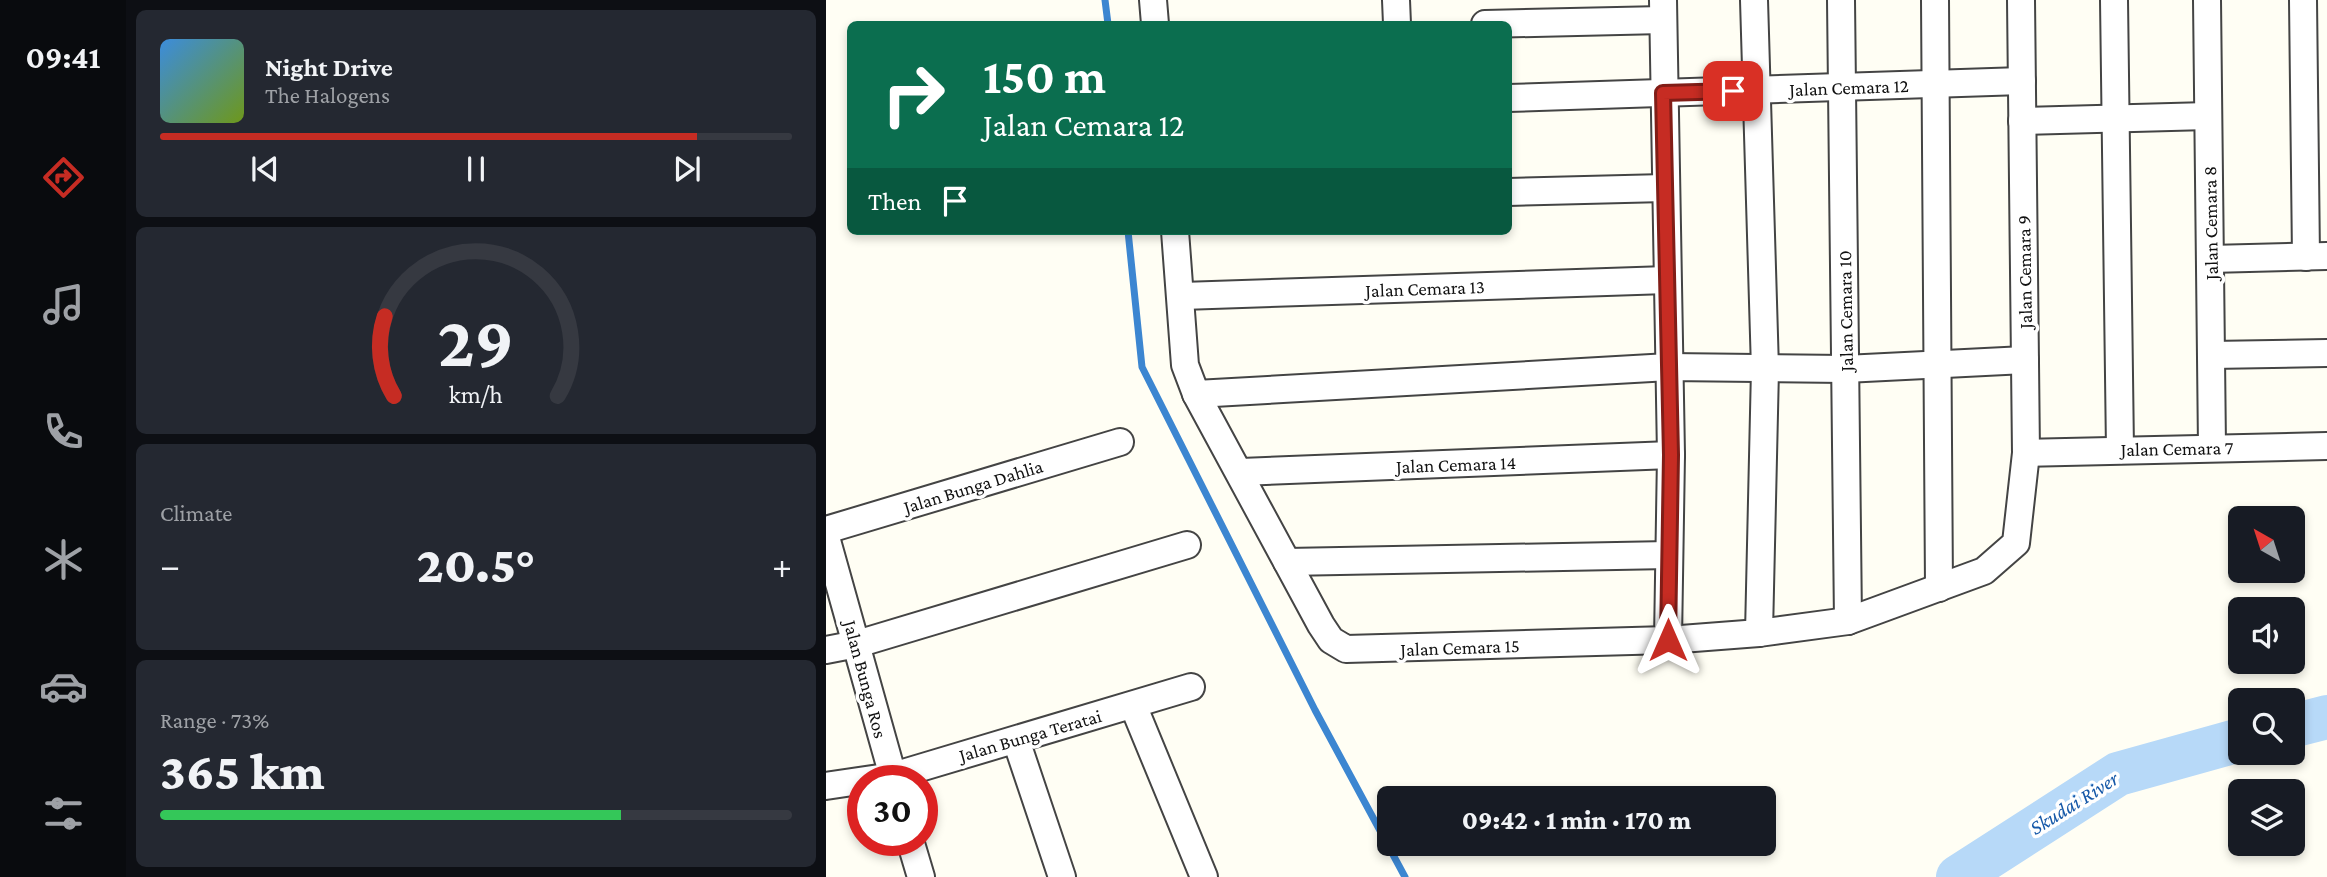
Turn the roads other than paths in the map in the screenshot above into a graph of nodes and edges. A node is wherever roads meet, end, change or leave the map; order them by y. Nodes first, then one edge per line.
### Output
1 (1153, 0) edge
2 (1396, 0) edge
3 (1754, 0) edge
4 (1841, 0) edge
5 (1935, 0) edge
6 (2021, 0) edge
7 (2114, 0) edge
8 (2207, 0) edge
9 (2303, 0) edge
10 (1663, 10) edge
11 (1155, 21) edge
12 (1397, 21) edge
13 (1512, 22) edge
14 (2022, 81) junction
15 (1938, 84) junction
16 (1842, 87) junction
17 (1756, 90) junction
18 (1663, 93) junction
19 (1512, 99) edge
20 (2208, 116) junction
21 (2116, 120) junction
22 (2022, 121) junction
23 (1665, 188) junction
24 (1512, 192) edge
25 (1175, 235) edge
26 (2317, 257) edge
27 (2210, 259) junction
28 (1667, 280) junction
29 (1182, 296) junction
30 (2327, 353) edge
31 (2211, 355) junction
32 (2025, 360) junction
33 (1937, 363) junction
34 (1669, 367) junction
35 (1765, 369) junction
36 (1845, 369) junction
37 (1196, 394) junction
38 (1120, 442) dead end
39 (2327, 446) edge
40 (2212, 447) junction
41 (2120, 450) junction
42 (2026, 453) junction
43 (1671, 455) junction
44 (1241, 472) junction
45 (826, 530) edge
46 (826, 537) edge
47 (2017, 543) joint
48 (1187, 545) dead end
49 (1668, 555) junction
50 (1287, 562) junction
51 (1939, 588) junction
52 (1848, 621) junction
53 (1759, 634) junction
54 (1668, 640) junction
55 (857, 644) junction
56 (826, 650) edge
57 (1191, 687) dead end
58 (1133, 705) junction
59 (1016, 740) junction
60 (890, 765) edge
61 (935, 765) edge
62 (847, 783) edge
63 (826, 786) edge
64 (914, 856) edge
65 (920, 877) edge
66 (1062, 877) edge
67 (1204, 877) edge

1 - 11 street
2 - 12 street
3 - 17 street
4 - 16 street, Jalan Cemara 10
5 - 15 street
6 - 14 street, Jalan Cemara 9
7 - 21 street
8 - 20 street, Jalan Cemara 8
9 - 26 street
10 - 13 street
10 - 18 street
14 - 15 street, Jalan Cemara 12
14 - 22 street, Jalan Cemara 9
15 - 16 street, Jalan Cemara 12
15 - 33 street
16 - 17 street, Jalan Cemara 12
16 - 36 street, Jalan Cemara 10
17 - 18 street, Jalan Cemara 12
17 - 35 street
18 - 19 street, Jalan Cemara 12
18 - 23 street
20 - 21 street
20 - 27 street, Jalan Cemara 8
21 - 22 street
21 - 41 street
22 - 32 street, Jalan Cemara 9
23 - 24 street
23 - 28 street
25 - 29 street, Jalan Cemara 15
26 - 27 street
27 - 31 street, Jalan Cemara 8
28 - 29 street, Jalan Cemara 13
28 - 34 street
29 - 37 street, Jalan Cemara 15
30 - 31 street
31 - 40 street, Jalan Cemara 8
32 - 33 street
32 - 42 street, Jalan Cemara 9
33 - 36 street
33 - 51 street
34 - 35 street
34 - 37 street
34 - 43 street
35 - 36 street
35 - 53 street
36 - 52 street, Jalan Cemara 10
37 - 44 street, Jalan Cemara 15
38 - 45 street, Jalan Bunga Dahlia
39 - 40 street, Jalan Cemara 7
40 - 41 street, Jalan Cemara 7
41 - 42 street, Jalan Cemara 7
42 - 47 street, Jalan Cemara 9
43 - 44 street, Jalan Cemara 14
43 - 49 street
44 - 50 street, Jalan Cemara 15
46 - 55 street, Jalan Bunga Ros
47 - 51 street, Jalan Cemara 15
48 - 55 street
49 - 50 street
49 - 54 street
50 - 54 street, Jalan Cemara 15
51 - 52 street, Jalan Cemara 15
52 - 53 street, Jalan Cemara 15
53 - 54 street, Jalan Cemara 15
55 - 56 street
55 - 60 street, Jalan Bunga Ros
57 - 58 street, Jalan Bunga Teratai
58 - 59 street, Jalan Bunga Teratai
58 - 67 street
59 - 61 street, Jalan Bunga Teratai
59 - 66 street
62 - 63 street, Jalan Bunga Teratai
64 - 65 street

